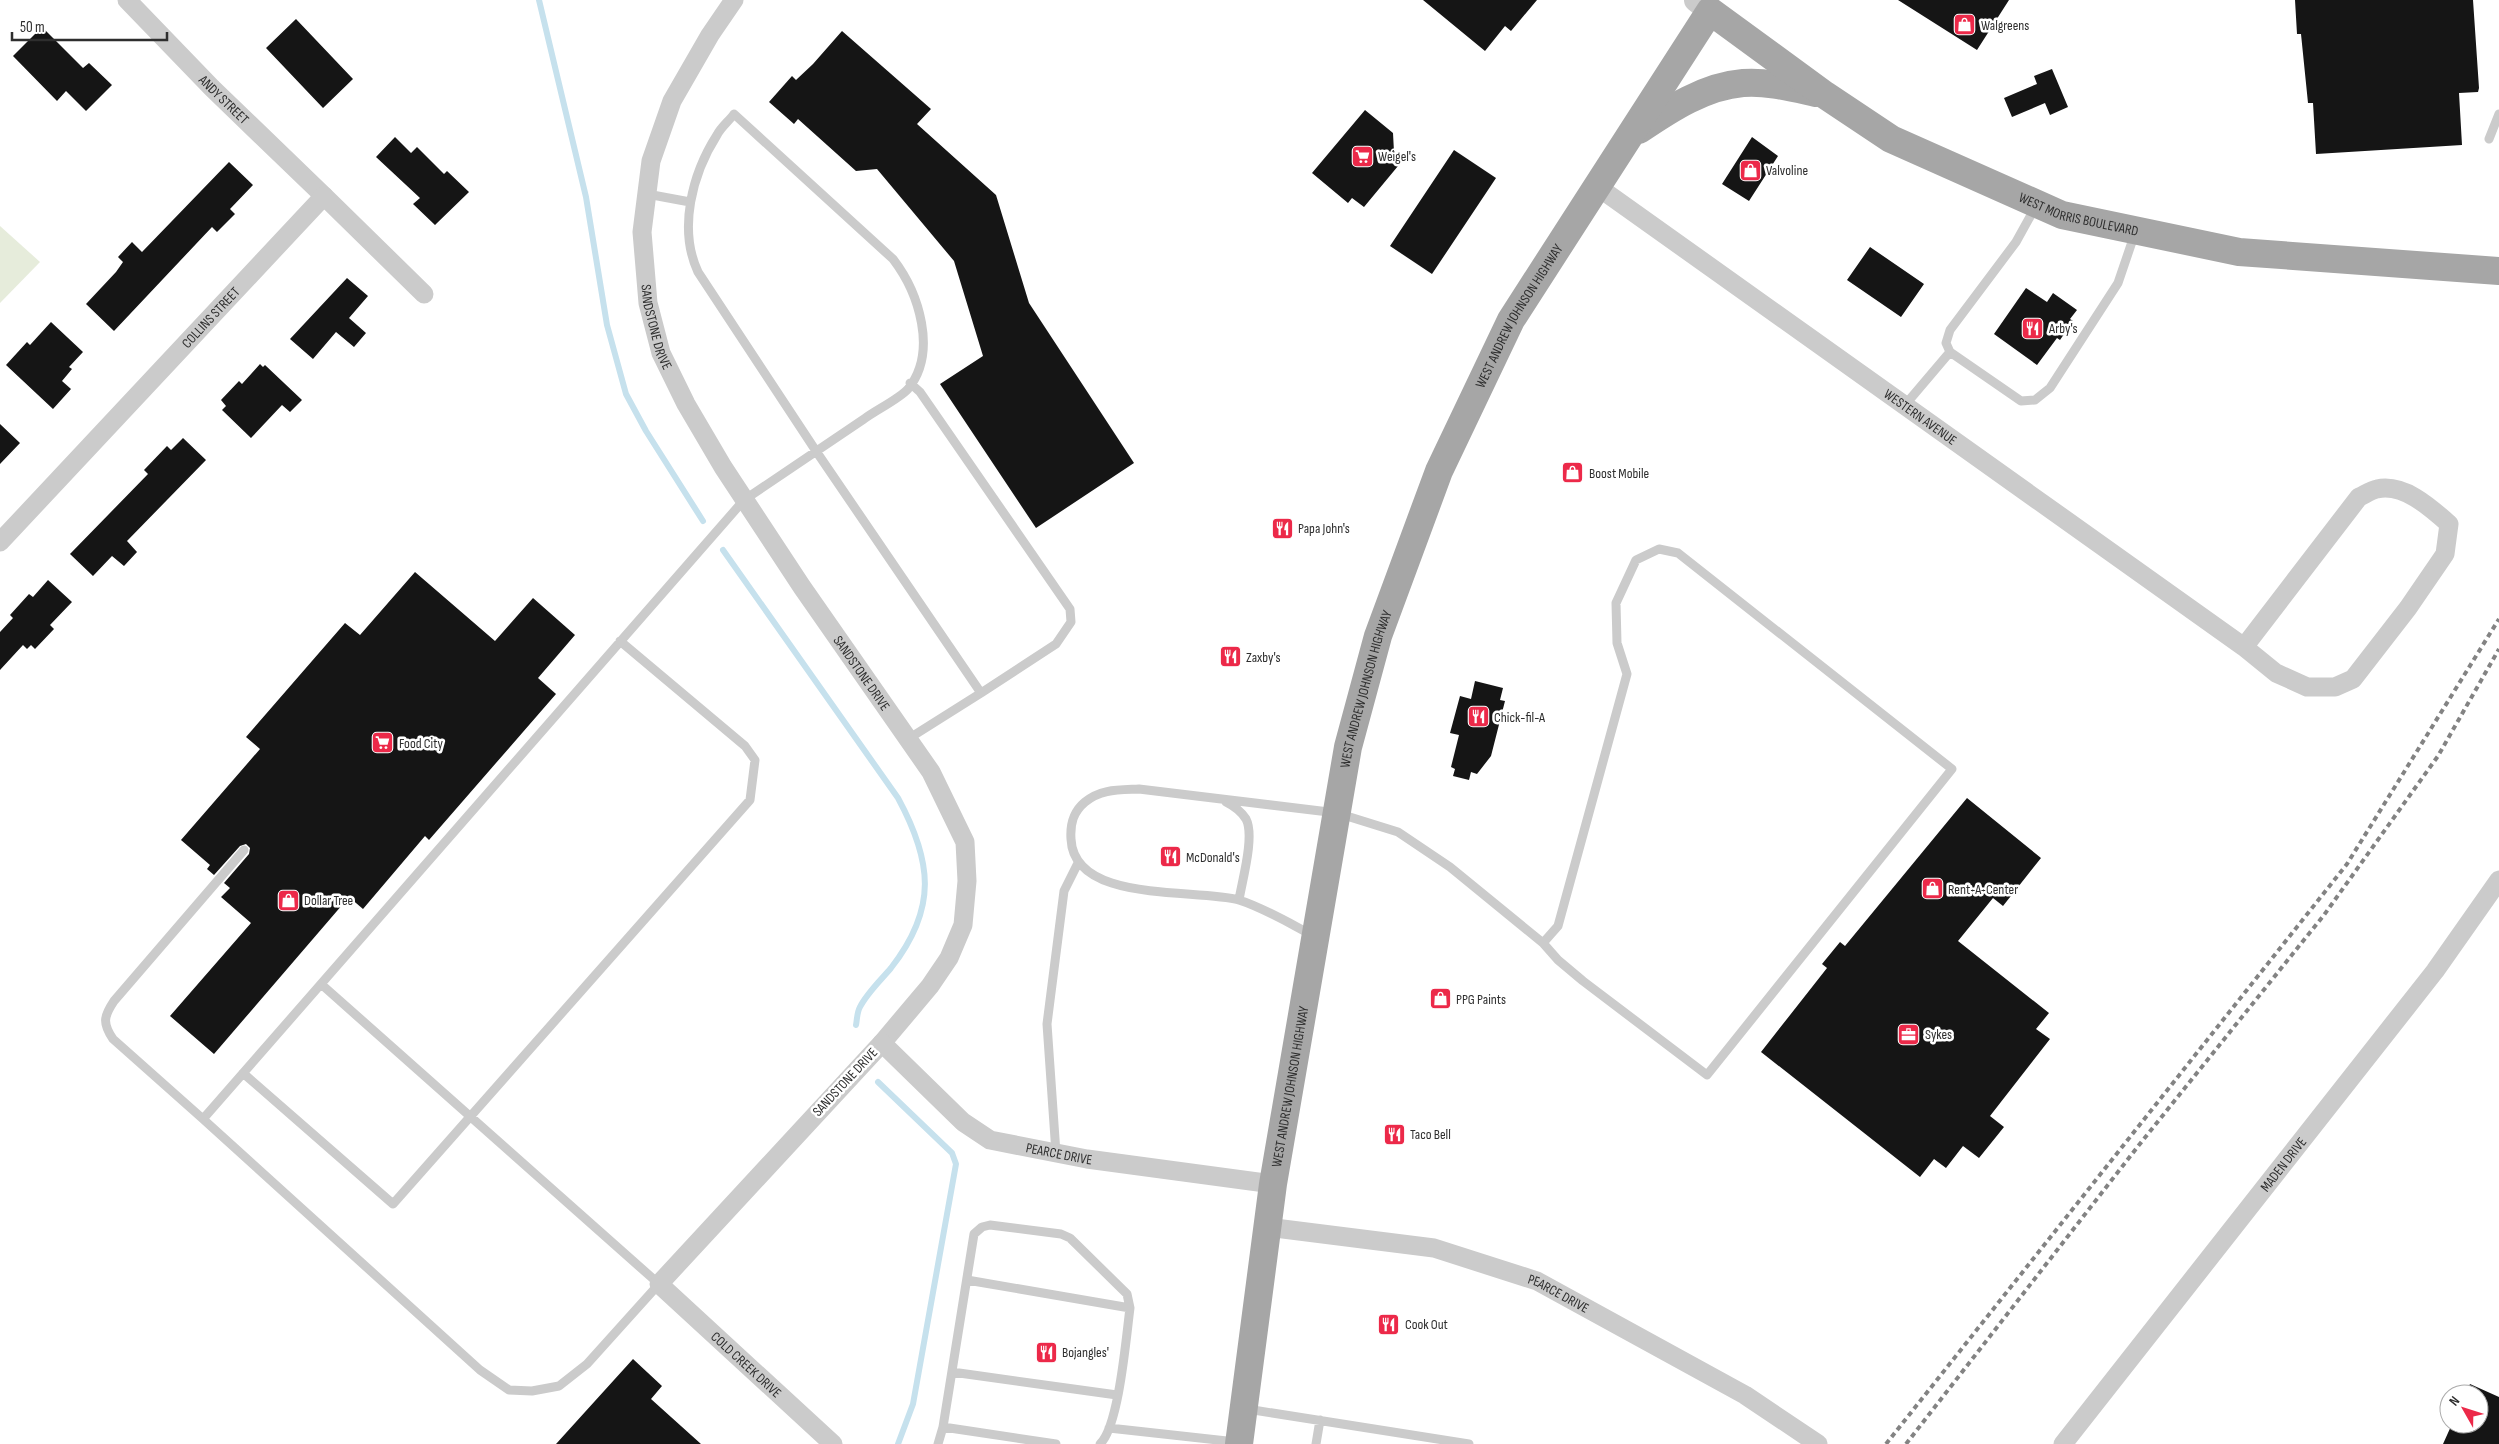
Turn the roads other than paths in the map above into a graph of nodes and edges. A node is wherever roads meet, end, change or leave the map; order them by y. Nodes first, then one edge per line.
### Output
1 (126, 0) edge
2 (734, 0) edge
3 (1703, 5) edge
4 (1826, 95) junction
5 (2499, 114) edge
6 (1630, 137) junction
7 (2489, 138) dead end
8 (1598, 187) junction
9 (647, 194) junction
10 (324, 196) junction
11 (690, 202) junction
12 (2037, 204) junction
13 (2136, 230) junction
14 (2499, 271) edge
15 (424, 294) dead end
16 (1950, 352) junction
17 (910, 383) junction
18 (1905, 405) junction
19 (816, 451) junction
20 (744, 500) junction
21 (0, 542) edge
22 (620, 641) junction
23 (2244, 647) junction
24 (981, 693) junction
25 (908, 739) junction
26 (1222, 800) junction
27 (1337, 814) junction
28 (244, 850) dead end
29 (1078, 863) junction
30 (2499, 880) edge
31 (1239, 900) junction
32 (1316, 936) junction
33 (1542, 943) junction
34 (320, 984) junction
35 (882, 1043) junction
36 (243, 1073) junction
37 (470, 1116) junction
38 (203, 1119) junction
39 (1056, 1152) junction
40 (1273, 1184) junction
41 (1267, 1227) junction
42 (967, 1280) junction
43 (659, 1284) junction
44 (1130, 1308) junction
45 (952, 1372) junction
46 (1118, 1396) junction
47 (1244, 1408) junction
48 (1320, 1420) junction
49 (943, 1427) junction
50 (1109, 1428) junction
51 (1239, 1443) edge
52 (833, 1444) edge
53 (938, 1444) edge
54 (1056, 1444) edge
55 (1100, 1444) edge
56 (1316, 1444) edge
57 (1469, 1444) edge
58 (1818, 1444) edge
59 (2063, 1444) edge

1 - 10 street, ANDY STREET
2 - 9 street, SANDSTONE DRIVE
3 - 4 main road, WEST MORRIS BOULEVARD
3 - 6 main road, WEST ANDREW JOHNSON HIGHWAY
4 - 6 main road
4 - 12 main road, WEST MORRIS BOULEVARD
5 - 7 lane
6 - 8 main road, WEST ANDREW JOHNSON HIGHWAY
8 - 18 street, WESTERN AVENUE
8 - 27 main road, WEST ANDREW JOHNSON HIGHWAY
9 - 11 lane
9 - 20 street, SANDSTONE DRIVE
10 - 15 street
10 - 21 street, COLLINS STREET
11 - 17 lane
11 - 19 lane
12 - 13 main road, WEST MORRIS BOULEVARD
12 - 16 lane
13 - 14 main road, WEST MORRIS BOULEVARD
13 - 16 lane
16 - 18 lane
17 - 19 lane
17 - 24 lane
18 - 23 street, WESTERN AVENUE
19 - 20 lane
19 - 24 lane
20 - 22 lane
20 - 25 street, SANDSTONE DRIVE
22 - 34 lane
22 - 37 lane
23 - 23 street, WESTERN AVENUE
24 - 25 lane
25 - 35 street, SANDSTONE DRIVE
26 - 27 lane
26 - 29 lane
26 - 31 lane
27 - 32 main road, WEST ANDREW JOHNSON HIGHWAY
27 - 33 lane
28 - 38 lane
29 - 31 lane
29 - 39 lane
30 - 59 street, MADEN DRIVE
31 - 32 lane
32 - 40 main road, WEST ANDREW JOHNSON HIGHWAY
33 - 33 lane
34 - 36 lane
34 - 37 lane
35 - 39 street, PEARCE DRIVE
35 - 43 street, SANDSTONE DRIVE
36 - 37 lane
36 - 38 lane
37 - 43 lane
38 - 43 lane
39 - 40 street, PEARCE DRIVE
40 - 41 main road, WEST ANDREW JOHNSON HIGHWAY
41 - 47 main road, WEST ANDREW JOHNSON HIGHWAY
41 - 58 street, PEARCE DRIVE
42 - 44 lane
42 - 44 lane
42 - 45 lane
43 - 52 street, COLD CREEK DRIVE
44 - 46 lane
45 - 46 lane
45 - 49 lane
46 - 50 lane
47 - 48 lane
47 - 51 main road, WEST ANDREW JOHNSON HIGHWAY
48 - 56 lane
48 - 57 lane
49 - 53 lane
49 - 54 lane
50 - 51 lane
50 - 55 lane

